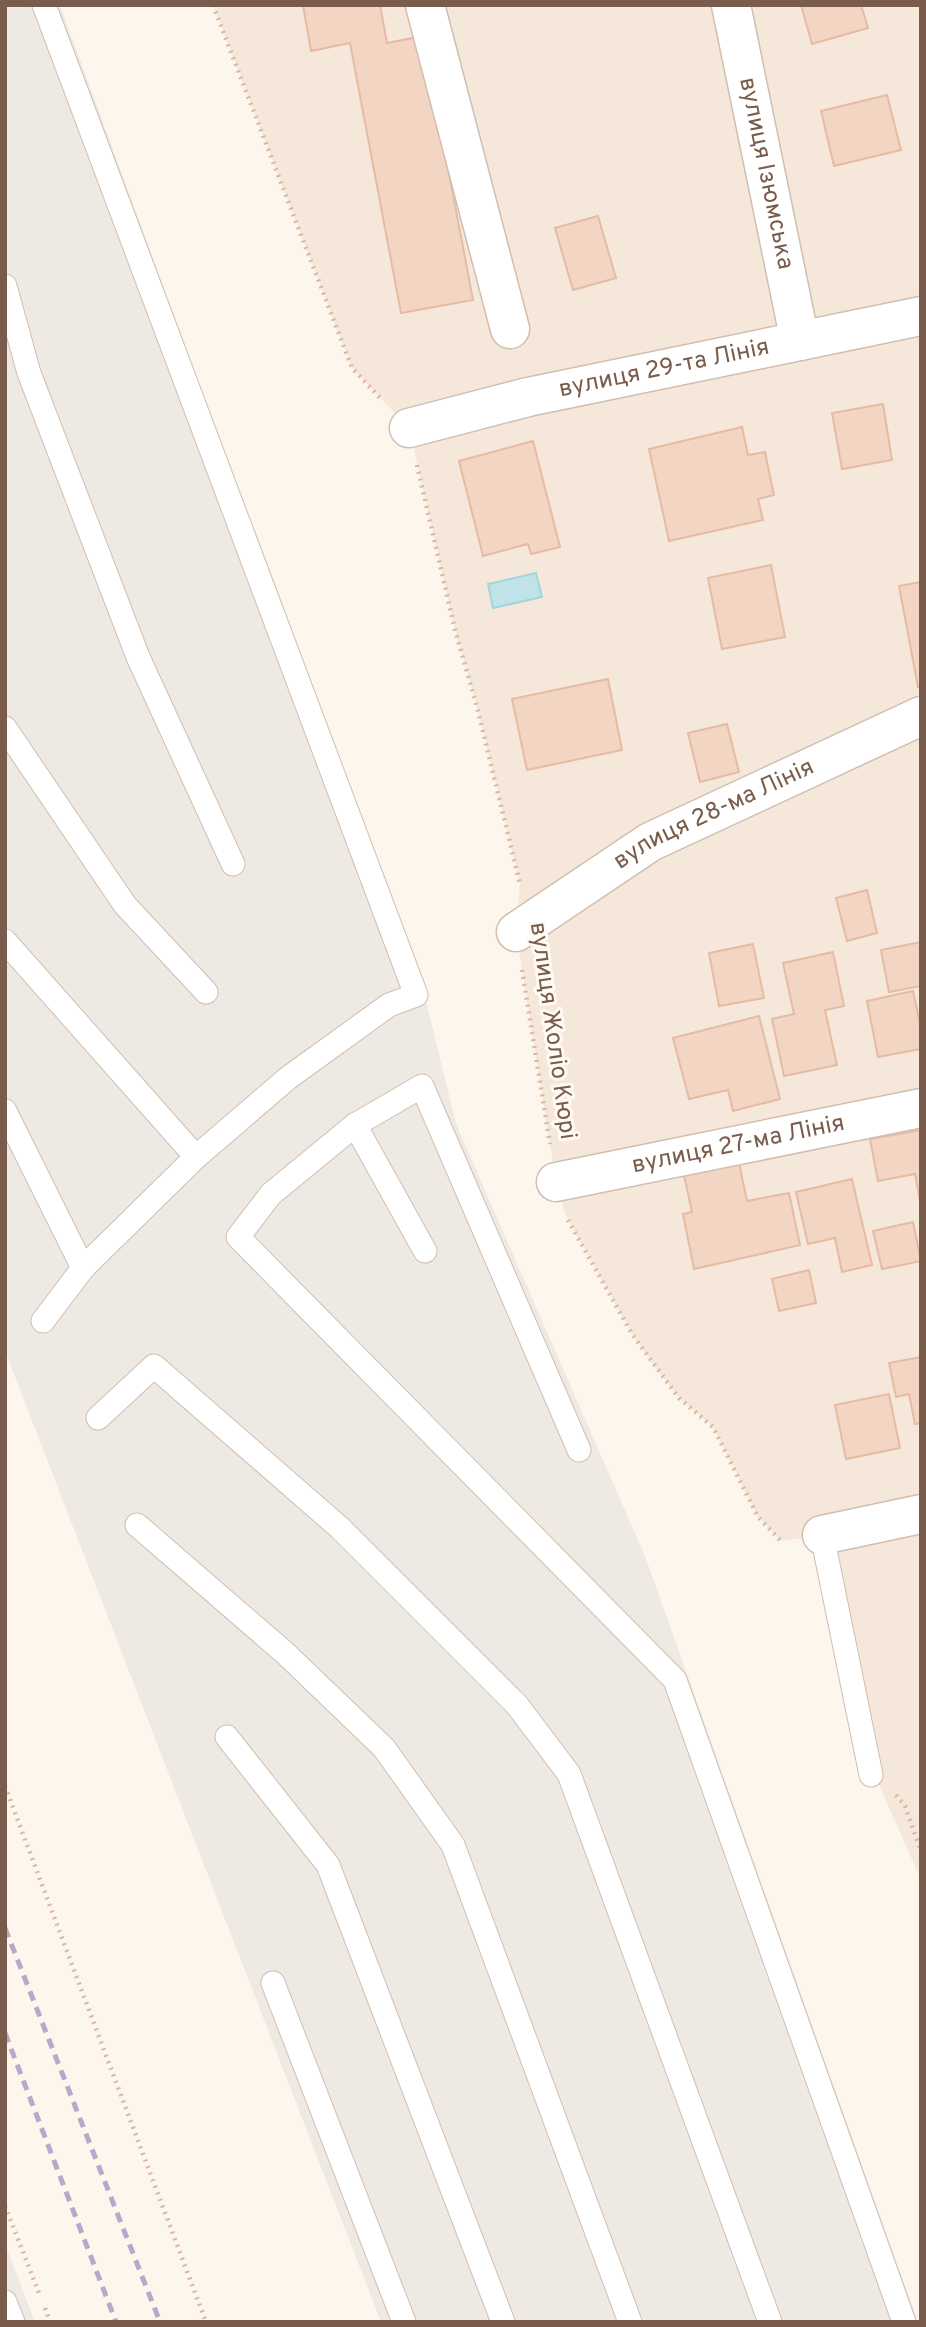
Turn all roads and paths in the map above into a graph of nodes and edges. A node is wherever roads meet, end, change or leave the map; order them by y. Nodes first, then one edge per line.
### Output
1 (44, 5) edge
2 (213, 5) edge
3 (425, 5) edge
4 (731, 5) edge
5 (5, 286) edge
6 (921, 316) edge
7 (510, 329) dead end
8 (800, 341) junction
9 (352, 368) dead end
10 (409, 428) joint
11 (921, 716) edge
12 (5, 728) edge
13 (233, 864) dead end
14 (516, 932) junction
15 (5, 941) edge
16 (206, 992) dead end
17 (921, 1108) edge
18 (5, 1111) edge
19 (355, 1125) junction
20 (195, 1157) junction
21 (556, 1182) junction
22 (425, 1251) dead end
23 (83, 1268) junction
24 (43, 1321) dead end
25 (98, 1418) dead end
26 (579, 1450) dead end
27 (921, 1514) edge
28 (137, 1525) dead end
29 (822, 1535) junction
30 (227, 1737) dead end
31 (870, 1768) joint
32 (5, 1786) edge
33 (921, 1851) edge
34 (273, 1983) dead end
35 (5, 2206) edge
36 (5, 2302) edge
37 (13, 2322) edge
38 (50, 2322) edge
39 (206, 2322) edge
40 (404, 2322) edge
41 (503, 2322) edge
42 (630, 2322) edge
43 (770, 2322) edge
44 (904, 2322) edge

1 - 20 lane
2 - 9 path
3 - 7 street
4 - 8 street, вулиця Ізюмська
5 - 13 lane
6 - 8 street, вулиця 29-та Лінія
8 - 10 street, вулиця 29-та Лінія
10 - 14 path, вулиця Жоліо Кюрі
11 - 14 street, вулиця 28-ма Лінія
12 - 16 lane
14 - 21 path, вулиця Жоліо Кюрі
15 - 20 lane
17 - 21 street, вулиця 27-ма Лінія
18 - 23 lane
19 - 22 lane
19 - 26 lane
19 - 44 lane
20 - 23 lane
21 - 29 path, вулиця Жоліо Кюрі
23 - 24 lane
25 - 43 lane
27 - 29 street
28 - 42 lane
29 - 31 lane
30 - 41 lane
31 - 33 path
32 - 39 path
34 - 40 lane
35 - 38 path
36 - 37 lane

